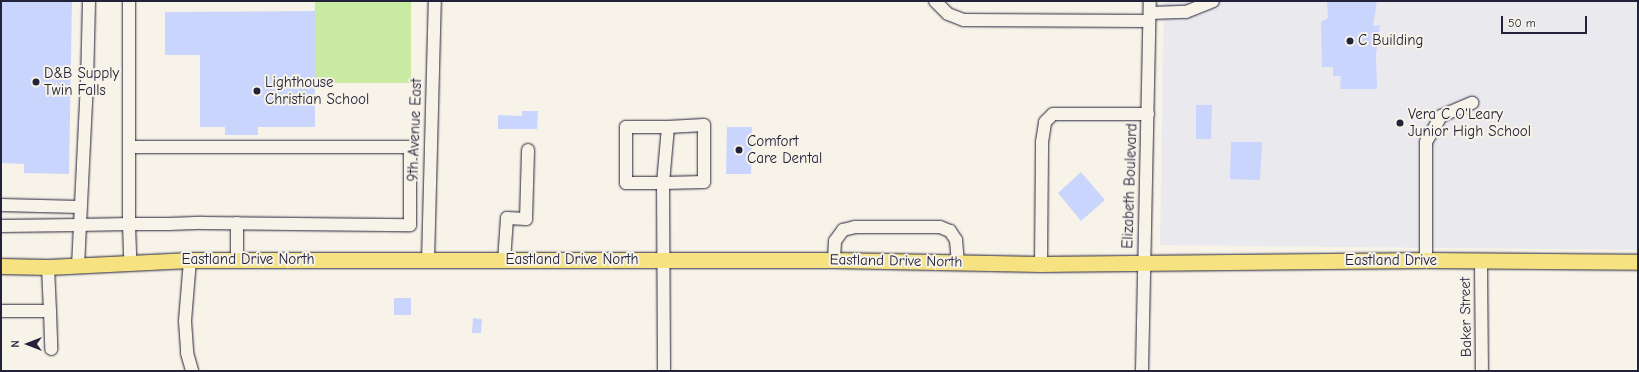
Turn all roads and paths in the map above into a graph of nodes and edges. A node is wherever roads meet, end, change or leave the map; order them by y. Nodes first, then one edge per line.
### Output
1 (89, 1) edge
2 (129, 1) edge
3 (434, 1) edge
4 (1213, 1) edge
5 (937, 2) edge
6 (1150, 12) edge
7 (1472, 103) dead end
8 (1148, 114) junction
9 (668, 127) junction
10 (130, 147) junction
11 (528, 150) dead end
12 (663, 183) junction
13 (1, 205) edge
14 (80, 207) junction
15 (237, 223) junction
16 (129, 224) junction
17 (79, 225) junction
18 (1, 226) edge
19 (190, 260) junction
20 (237, 260) junction
21 (504, 260) junction
22 (663, 260) junction
23 (834, 260) junction
24 (1426, 260) junction
25 (428, 261) junction
26 (130, 262) junction
27 (958, 262) junction
28 (1481, 262) junction
29 (1638, 262) edge
30 (1144, 263) junction
31 (1041, 264) junction
32 (1, 266) edge
33 (78, 266) junction
34 (48, 267) junction
35 (1, 311) edge
36 (50, 311) junction
37 (51, 349) dead end
38 (192, 371) edge
39 (664, 371) edge
40 (1142, 371) edge
41 (1482, 371) edge

1 - 14 street
2 - 10 street
3 - 25 street, 9th Avenue East
4 - 6 street
5 - 6 street
6 - 8 street, Elizabeth Boulevard
7 - 24 street
8 - 30 street, Elizabeth Boulevard
8 - 31 street
9 - 12 street
9 - 12 street
9 - 12 street
10 - 15 street
10 - 16 street
11 - 21 street
12 - 22 street
13 - 14 street
14 - 17 street
15 - 16 street
15 - 20 street
16 - 17 street
16 - 26 street
17 - 18 street
17 - 33 street
19 - 20 main road, Eastland Drive North
19 - 26 main road, Eastland Drive North
19 - 38 street
20 - 25 main road, Eastland Drive North
21 - 22 main road, Eastland Drive North
21 - 25 main road, Eastland Drive North
22 - 23 main road, Eastland Drive North
22 - 39 street
23 - 27 main road, Eastland Drive North
23 - 27 street
24 - 28 main road, Eastland Drive
24 - 30 main road, Eastland Drive
26 - 33 main road, Eastland Drive North
27 - 31 main road, Eastland Drive North
28 - 29 main road, Eastland Drive
28 - 41 street, Baker Street
30 - 31 main road, Eastland Drive North
30 - 40 street, Elizabeth Boulevard
32 - 34 main road, Eastland Drive North
33 - 34 main road, Eastland Drive North
34 - 36 street
35 - 36 street
36 - 37 street

